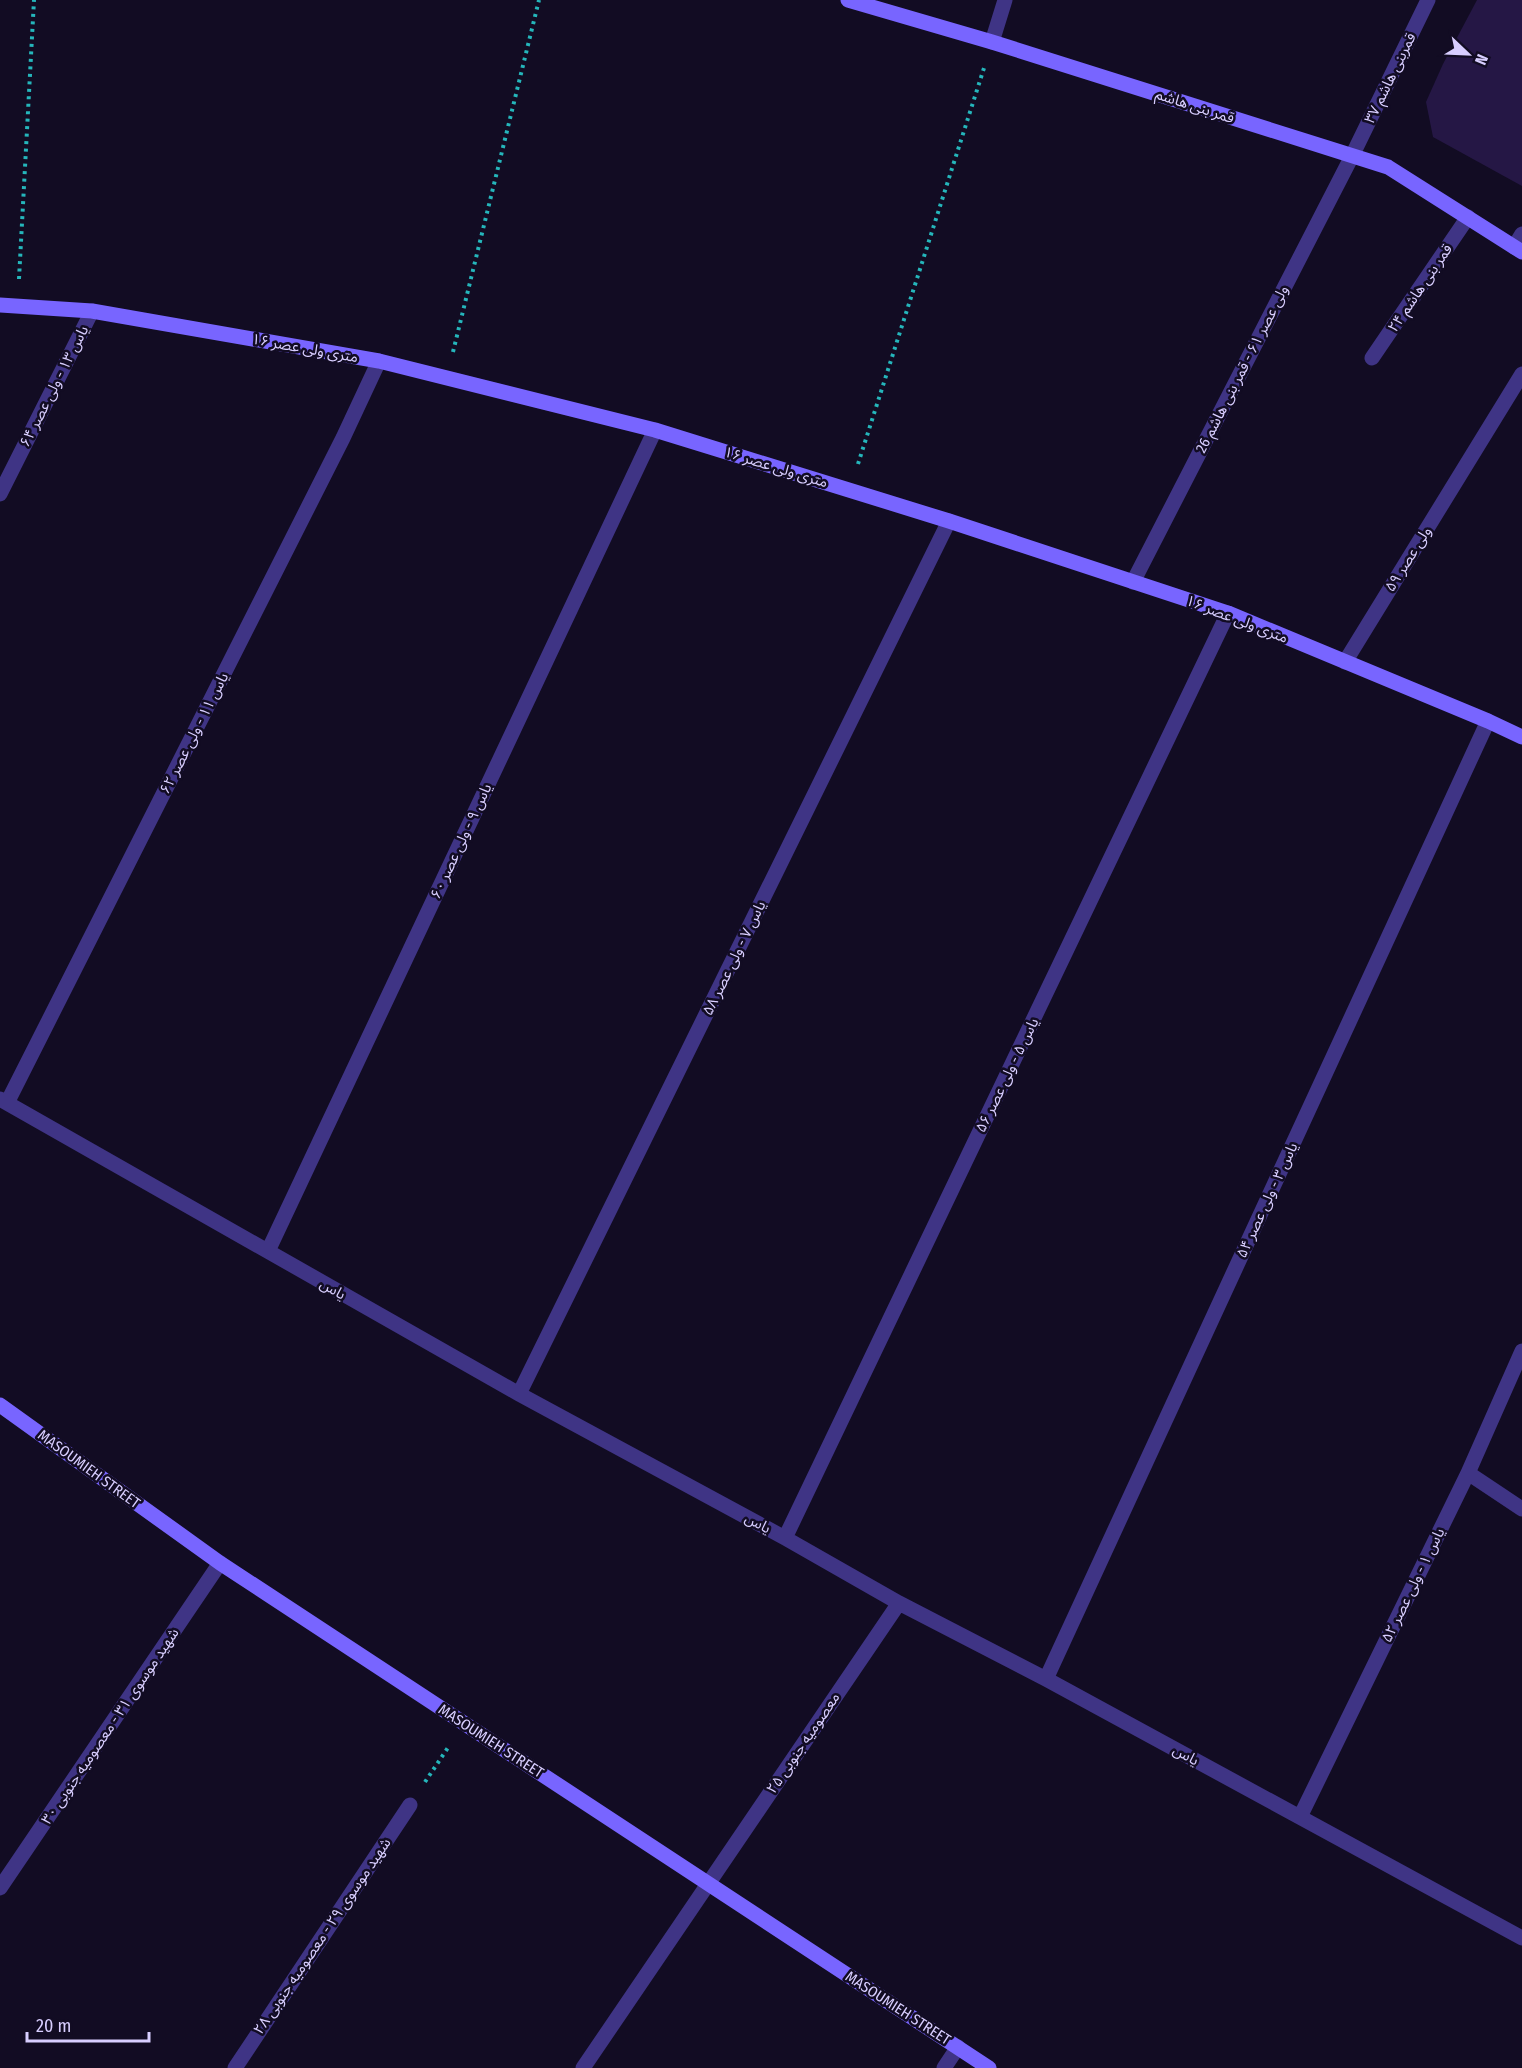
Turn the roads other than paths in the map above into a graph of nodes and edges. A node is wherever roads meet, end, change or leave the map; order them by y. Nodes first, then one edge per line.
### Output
1 (849, 0) edge
2 (1005, 0) edge
3 (1428, 0) edge
4 (992, 42) junction
5 (1352, 156) junction
6 (1468, 217) junction
7 (1522, 234) edge
8 (1518, 250) edge
9 (0, 305) edge
10 (92, 311) junction
11 (1372, 358) dead end
12 (379, 361) junction
13 (1522, 374) edge
14 (655, 430) junction
15 (0, 494) edge
16 (949, 521) junction
17 (1133, 582) junction
18 (1228, 613) junction
19 (1345, 662) junction
20 (1488, 721) junction
21 (1522, 737) edge
22 (3, 1101) edge
23 (268, 1251) junction
24 (1522, 1351) edge
25 (519, 1394) junction
26 (0, 1405) edge
27 (1468, 1473) junction
28 (1522, 1509) edge
29 (785, 1538) junction
30 (220, 1563) junction
31 (900, 1603) junction
32 (1046, 1679) junction
33 (410, 1805) road end
34 (1300, 1817) junction
35 (707, 1883) junction
36 (0, 1888) edge
37 (1522, 1938) edge
38 (958, 2047) junction
39 (235, 2068) edge
40 (583, 2068) edge
41 (944, 2068) edge
42 (989, 2068) edge

1 - 4 street, قمر بنی هاشم
2 - 4 street
3 - 5 street, قمربنی هاشم ۳۷
4 - 5 street, قمر بنی هاشم
5 - 6 street, قمر بنی هاشم
5 - 17 street, ولی عصر ۶۱ - قمر بنی هاشم 26
6 - 8 street, قمر بنی هاشم
6 - 11 street, قمر بنی هاشم ۲۴
7 - 8 street
9 - 10 street, ۱۶ متری ولی عصر
10 - 12 street, ۱۶ متری ولی عصر
10 - 15 street, یاس ۱۳ - ولی عصر ۶۴
12 - 14 street, ۱۶ متری ولی عصر
12 - 22 street, یاس ۱۱ - ولی عصر ۶۲
13 - 19 street, ولی عصر ۵۹
14 - 16 street, ۱۶ متری ولی عصر
14 - 23 street, یاس ۹ - ولی عصر ۶۰
16 - 17 street, ۱۶ متری ولی عصر
16 - 25 street, یاس ۷ - ولی عصر ۵۸
17 - 18 street, ۱۶ متری ولی عصر
18 - 19 street, ۱۶ متری ولی عصر
18 - 29 street, یاس ۵ - ولی عصر ۵۶
19 - 20 street, ۱۶ متری ولی عصر
20 - 21 street, ۱۶ متری ولی عصر
20 - 32 street, یاس ۳ - ولی عصر ۵۴
22 - 23 street, یاس
23 - 25 street, یاس
24 - 27 street, یاس ۱ - ولی عصر ۵۲
25 - 29 street, یاس
26 - 30 street, MASOUMIEH STREET
27 - 28 street
27 - 34 street, یاس ۱ - ولی عصر ۵۲
29 - 31 street, یاس
30 - 35 street, MASOUMIEH STREET
30 - 36 street, شهید موسوی ۳۱ - معصومیه جنوبی ۳۰
31 - 32 street, یاس
31 - 35 street, معصومیه جنوبی ۲۵
32 - 34 street, یاس
33 - 39 street, شهید موسوی ۲۹ - معصومیه جنوبی ۲۸
34 - 37 street, یاس
35 - 38 street, MASOUMIEH STREET
35 - 40 street, معصومیه جنوبی ۲۵
38 - 41 street
38 - 42 street, MASOUMIEH STREET

